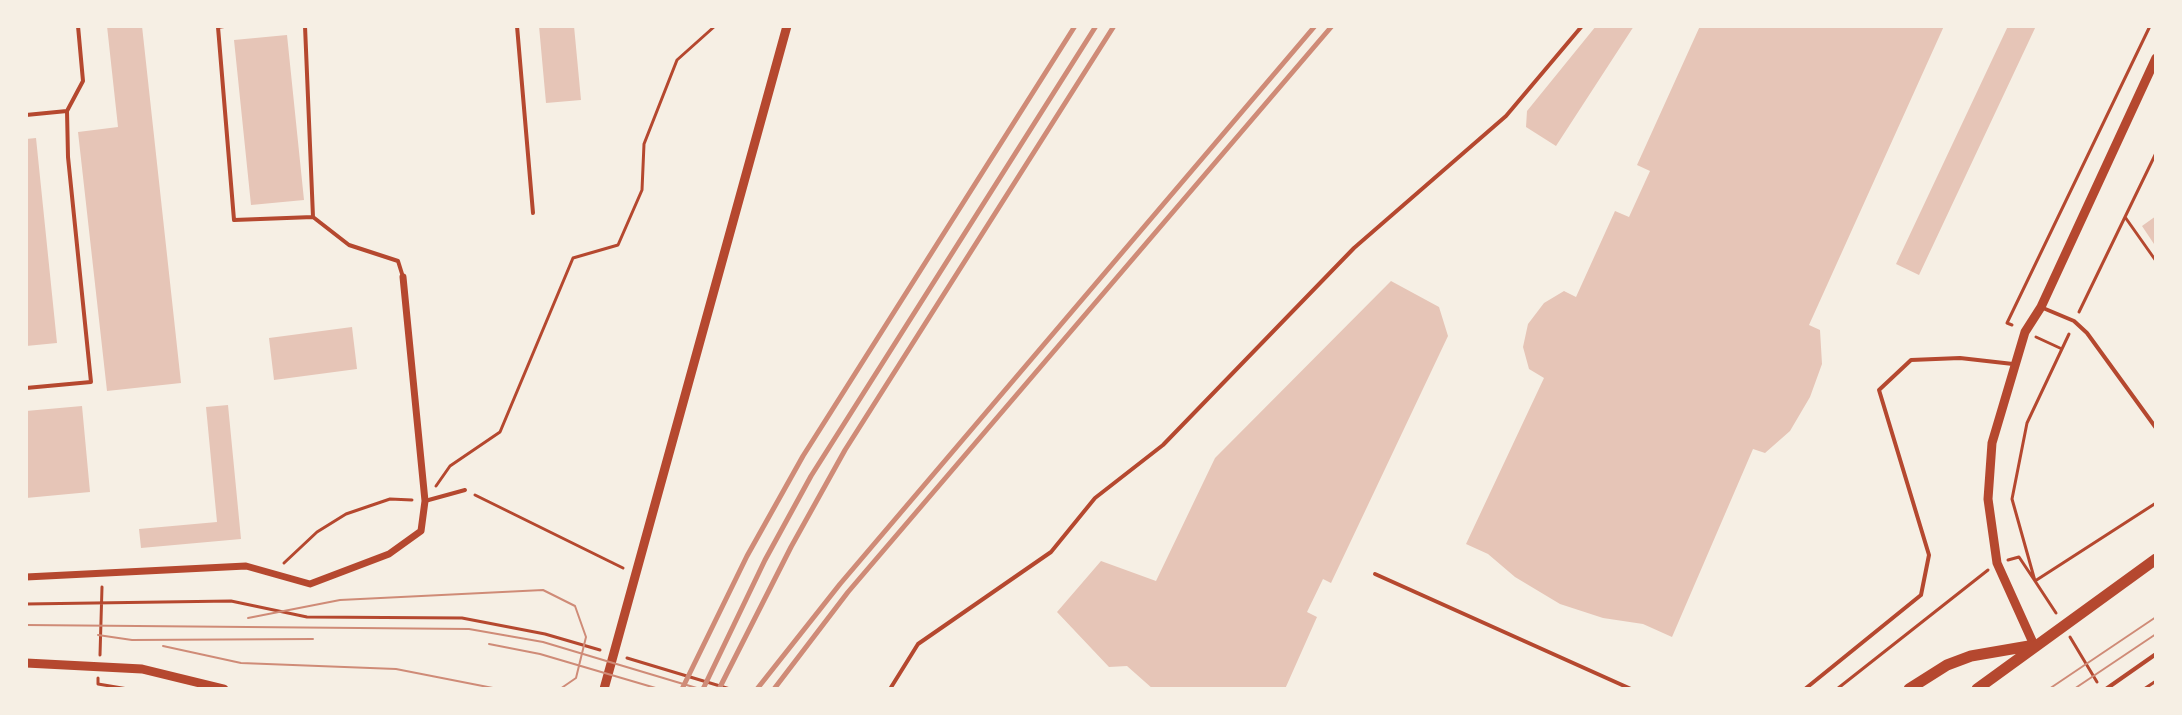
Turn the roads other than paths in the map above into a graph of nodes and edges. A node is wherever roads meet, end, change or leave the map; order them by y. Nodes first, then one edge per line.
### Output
1 (78, 26) edge
2 (224, 26) edge
3 (305, 26) edge
4 (517, 26) edge
5 (787, 26) edge
6 (1582, 26) edge
7 (2156, 58) edge
8 (67, 111) junction
9 (26, 115) edge
10 (533, 213) dead end
11 (313, 217) junction
12 (403, 277) joint
13 (2041, 307) junction
14 (2013, 364) junction
15 (26, 388) edge
16 (2156, 428) edge
17 (465, 490) road end
18 (425, 501) junction
19 (2156, 559) edge
20 (1375, 574) dead end
21 (26, 577) edge
22 (2034, 645) junction
23 (2156, 654) edge
24 (26, 663) edge
25 (224, 689) edge
26 (604, 689) edge
27 (890, 689) edge
28 (1631, 689) edge
29 (1805, 689) edge
30 (1909, 689) edge
31 (1977, 689) edge
32 (2106, 689) edge

1 - 8 lane
2 - 11 lane
3 - 11 lane
4 - 10 lane
5 - 26 street
6 - 27 lane
7 - 13 street
8 - 9 lane
8 - 15 lane
11 - 12 lane
12 - 18 street
13 - 14 street
13 - 16 lane
14 - 22 street
14 - 29 lane
17 - 18 lane
18 - 21 street
19 - 22 main road
20 - 28 lane
22 - 30 main road
22 - 31 main road
23 - 32 lane
24 - 25 street

